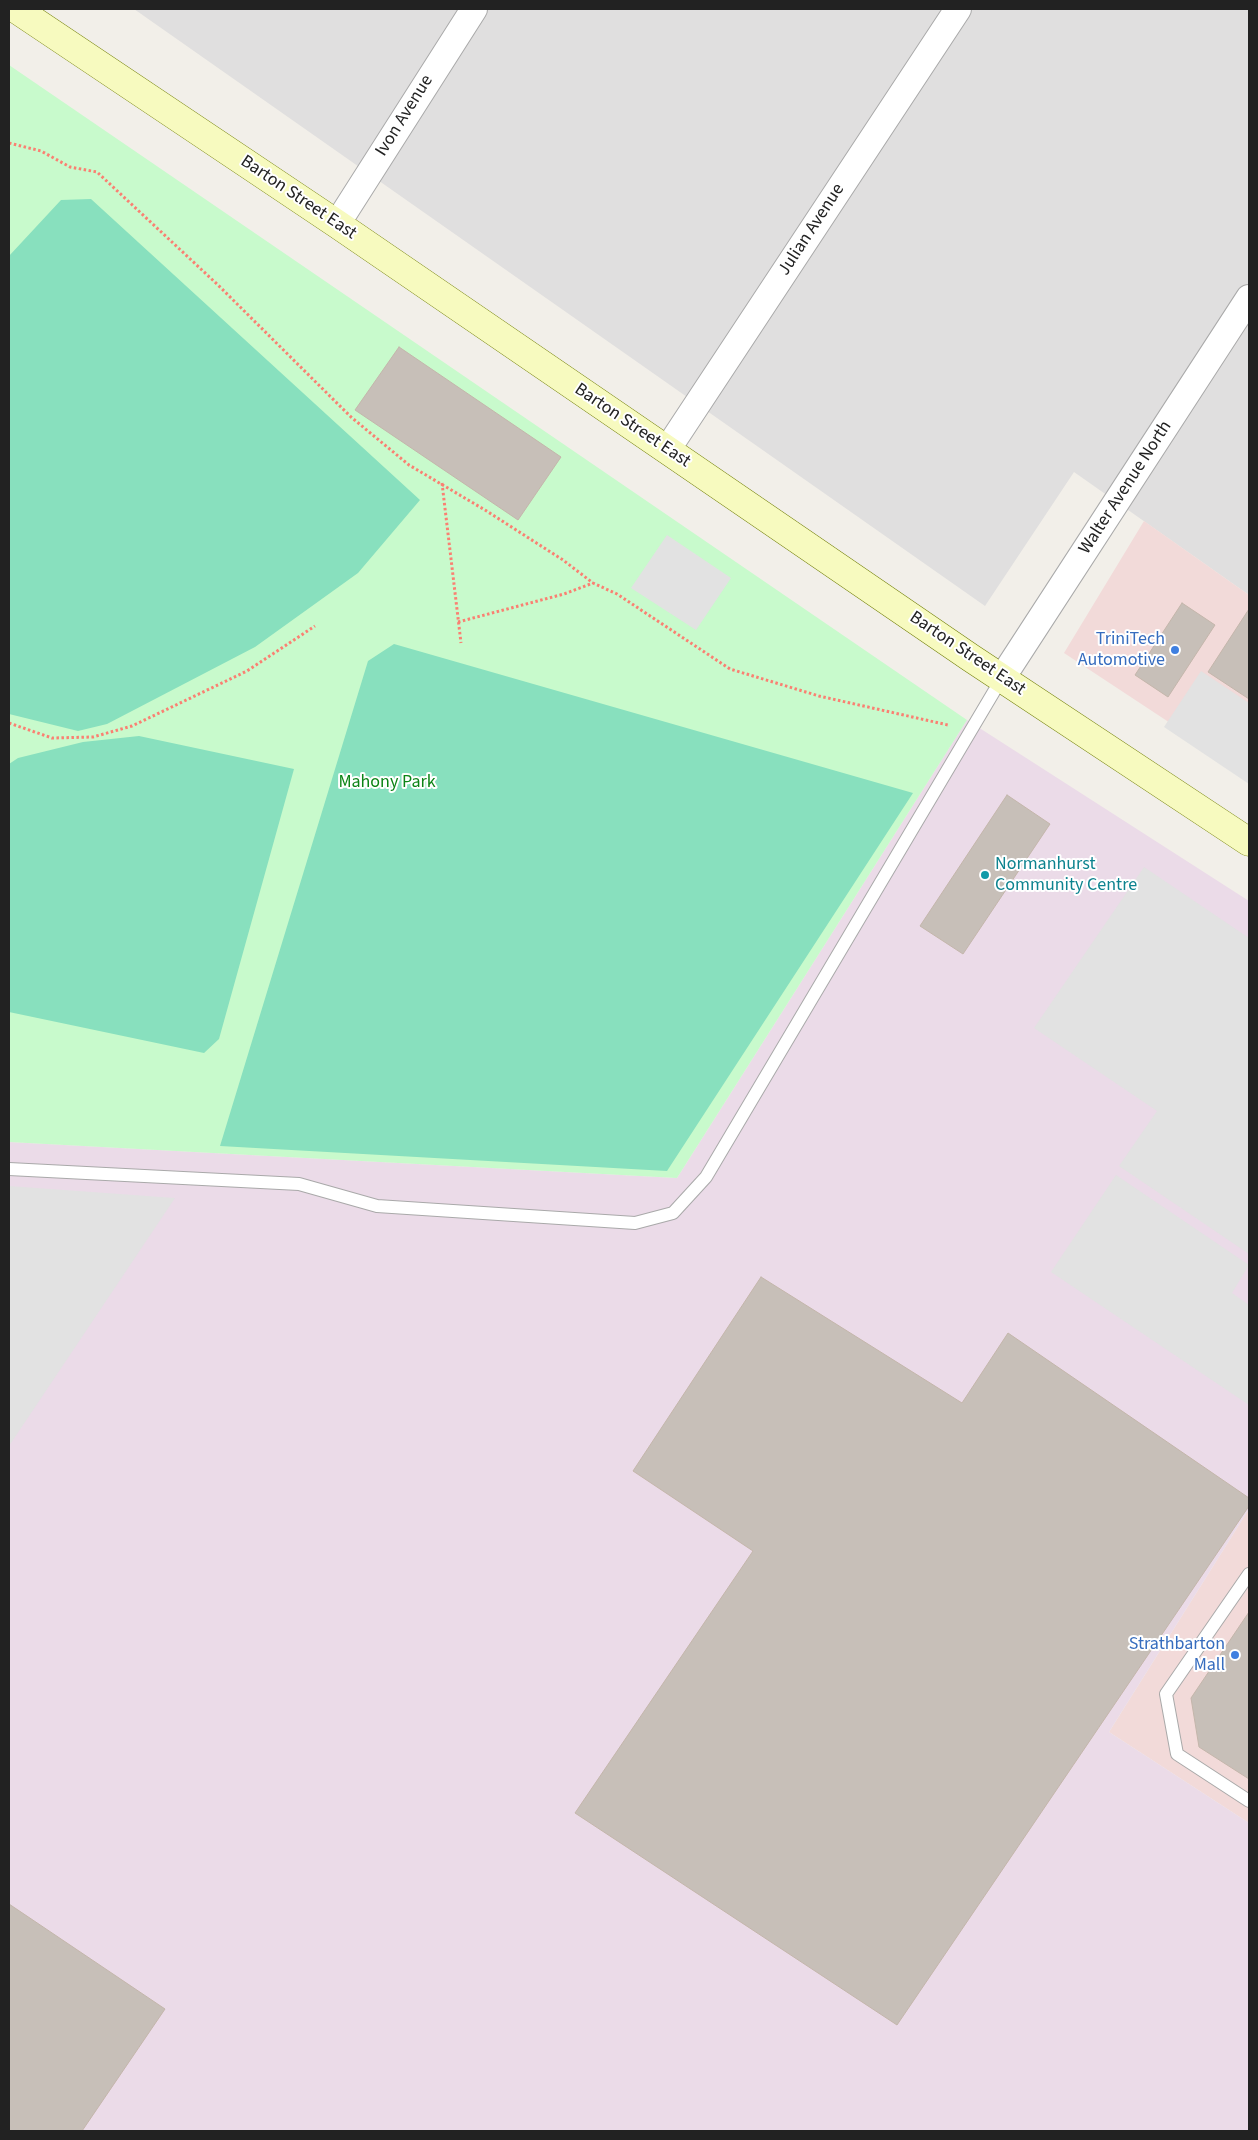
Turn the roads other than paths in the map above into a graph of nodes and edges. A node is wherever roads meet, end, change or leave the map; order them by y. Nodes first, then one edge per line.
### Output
1 (16, 9) edge
2 (474, 9) edge
3 (958, 9) edge
4 (337, 224) junction
5 (1249, 298) edge
6 (667, 450) junction
7 (1002, 678) junction
8 (1249, 842) edge
9 (9, 1168) edge
10 (1249, 1574) edge
11 (1249, 1801) edge

1 - 4 main road, Barton Street East
2 - 4 street, Ivon Avenue
3 - 6 street, Julian Avenue
4 - 6 main road, Barton Street East
5 - 7 street, Walter Avenue North
6 - 7 main road, Barton Street East
7 - 8 main road, Barton Street East
7 - 9 lane
10 - 11 lane

